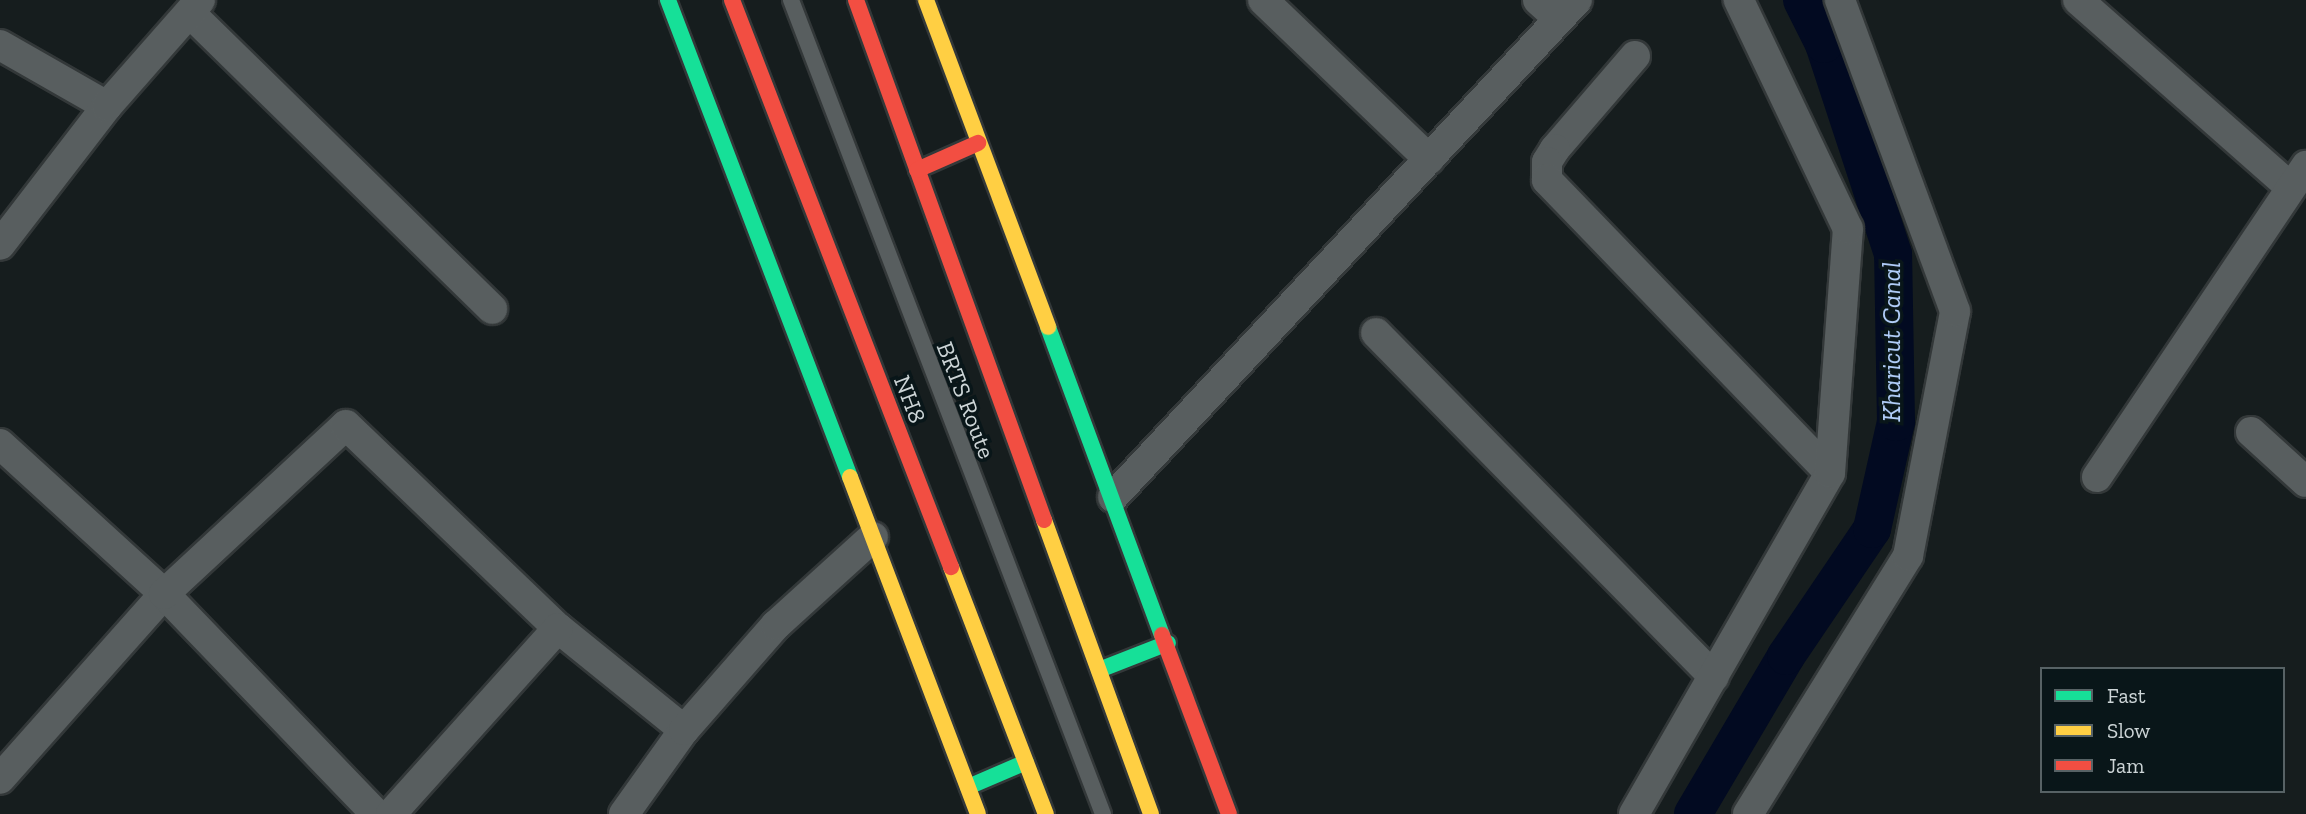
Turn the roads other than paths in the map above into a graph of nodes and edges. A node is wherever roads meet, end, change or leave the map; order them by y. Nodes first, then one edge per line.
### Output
1 (668, 0) edge
2 (732, 0) edge
3 (791, 0) edge
4 (856, 0) edge
5 (926, 0) edge
6 (1263, 0) edge
7 (1739, 0) edge
8 (1840, 0) edge
9 (2078, 0) edge
10 (1558, 6) edge
11 (195, 7) edge
12 (0, 45) edge
13 (1635, 56) dead end
14 (107, 106) junction
15 (978, 143) junction
16 (1429, 159) junction
17 (917, 170) junction
18 (2298, 177) edge
19 (2, 239) edge
20 (492, 309) dead end
21 (1376, 333) dead end
22 (2251, 432) dead end
23 (0, 444) edge
24 (1830, 473) junction
25 (2097, 477) dead end
26 (2306, 482) edge
27 (1114, 497) junction
28 (873, 537) junction
29 (164, 594) junction
30 (558, 628) junction
31 (1168, 643) junction
32 (1098, 670) junction
33 (1714, 677) junction
34 (684, 730) junction
35 (1026, 762) junction
36 (0, 779) edge
37 (968, 787) junction
38 (376, 814) edge
39 (391, 814) edge
40 (624, 814) edge
41 (978, 814) edge
42 (1046, 814) edge
43 (1104, 814) edge
44 (1151, 814) edge
45 (1229, 814) edge
46 (1634, 814) edge
47 (1748, 814) edge

1 - 28 main road
2 - 35 main road, NH8
3 - 43 lane, BRTS Route
4 - 17 main road
5 - 15 main road
6 - 16 street
7 - 24 street
8 - 47 street
9 - 18 street
10 - 16 street
11 - 14 street
11 - 20 street
12 - 14 street
13 - 24 street
14 - 19 street
15 - 17 main road
15 - 27 main road
16 - 27 street
17 - 32 main road
18 - 25 street
21 - 33 street
22 - 26 street
23 - 29 street
24 - 33 street
27 - 31 main road
28 - 34 street
28 - 37 main road
29 - 30 street
29 - 36 street
29 - 38 street
30 - 34 street
30 - 39 street
31 - 32 main road
31 - 45 main road
32 - 44 main road
33 - 46 street
34 - 40 street
35 - 37 main road
35 - 42 main road, NH8
37 - 41 main road

